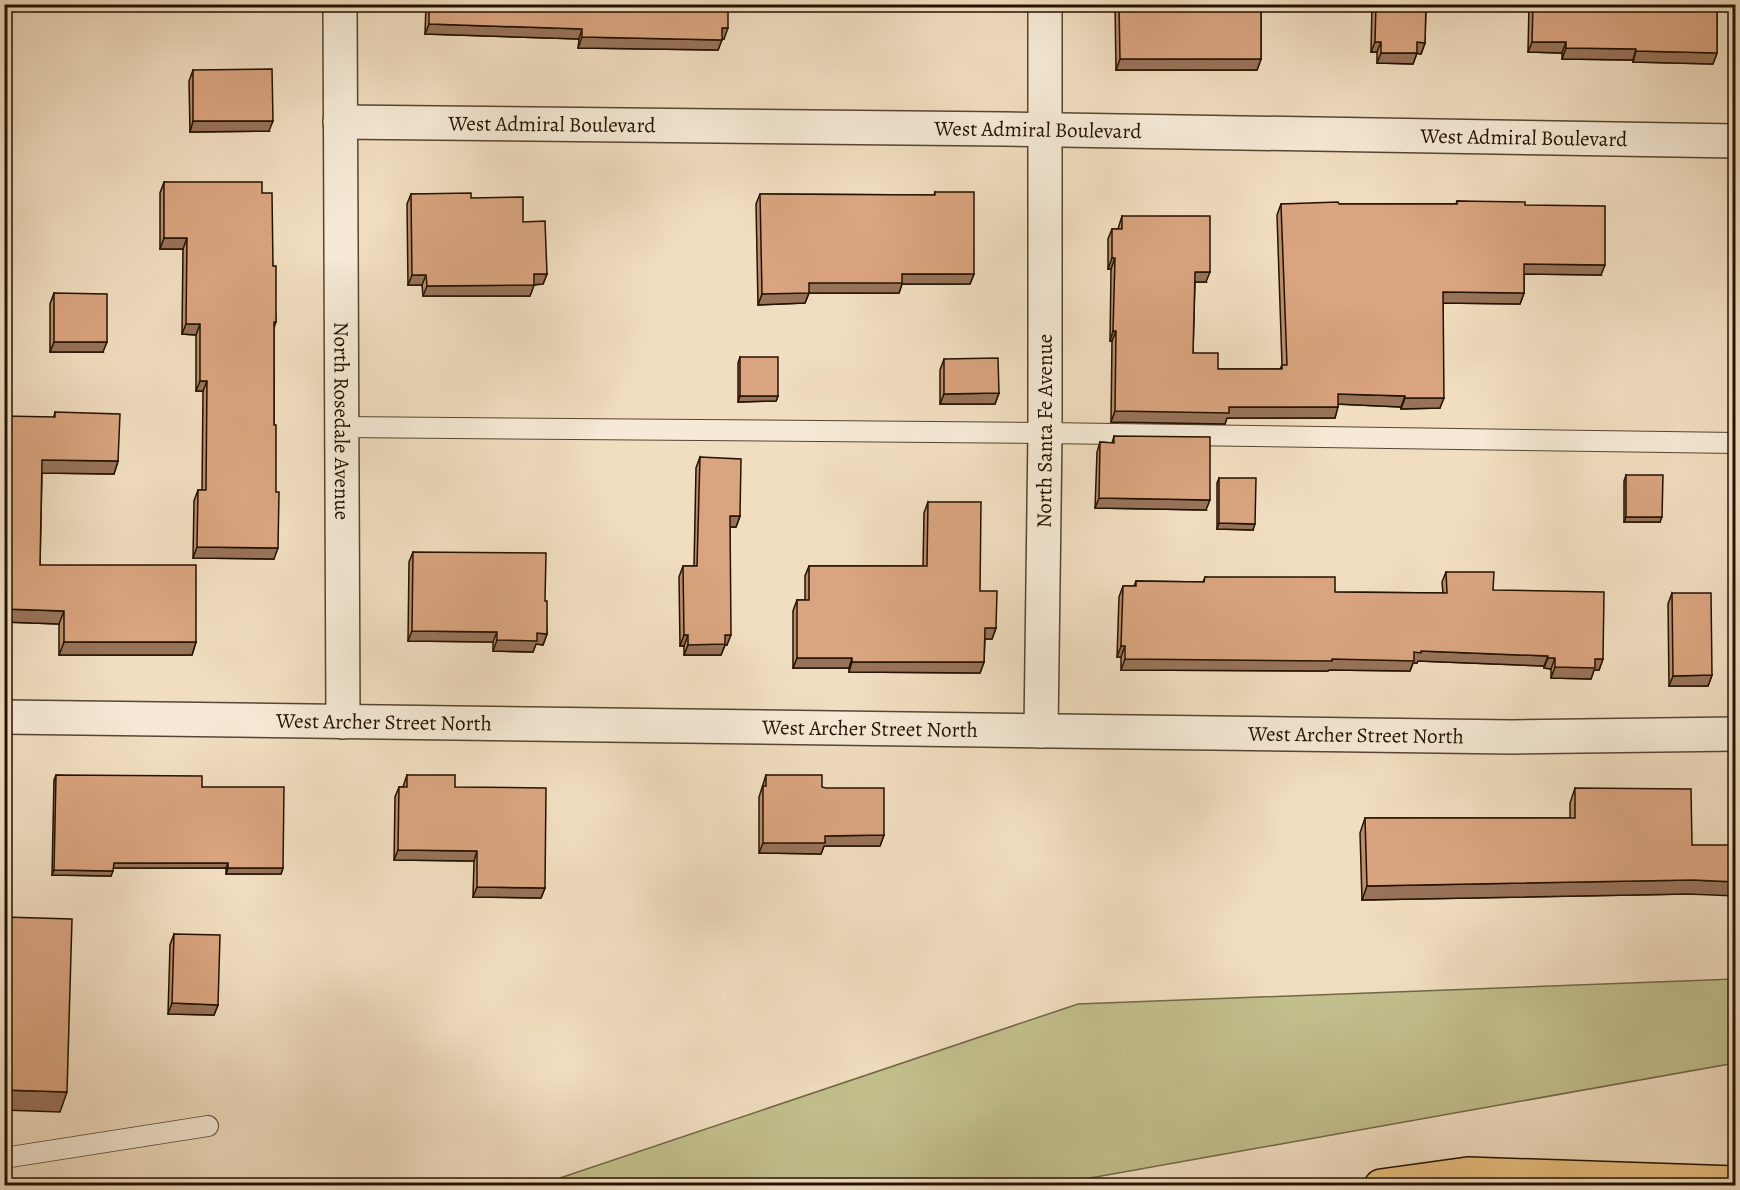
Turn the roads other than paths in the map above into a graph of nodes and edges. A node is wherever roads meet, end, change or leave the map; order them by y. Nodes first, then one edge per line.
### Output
1 (340, 4) edge
2 (1045, 4) edge
3 (340, 122) junction
4 (1047, 130) junction
5 (1736, 141) edge
6 (341, 427) junction
7 (1046, 433) junction
8 (1736, 442) edge
9 (4, 717) edge
10 (343, 722) junction
11 (1041, 731) junction
12 (1736, 734) edge
13 (208, 1126) dead end
14 (4, 1158) edge
15 (1736, 1183) edge
16 (1381, 1185) edge

1 - 3 street, North Rosedale Avenue
2 - 4 street, North Santa Fe Avenue
3 - 4 street, West Admiral Boulevard
3 - 6 street, North Rosedale Avenue
4 - 5 street, West Admiral Boulevard
4 - 7 street, North Santa Fe Avenue
6 - 7 lane
6 - 10 street, North Rosedale Avenue
7 - 8 lane
7 - 11 street, North Santa Fe Avenue
9 - 10 street, West Archer Street North
10 - 11 street, West Archer Street North
11 - 12 street, West Archer Street North
13 - 14 lane
15 - 16 highway

